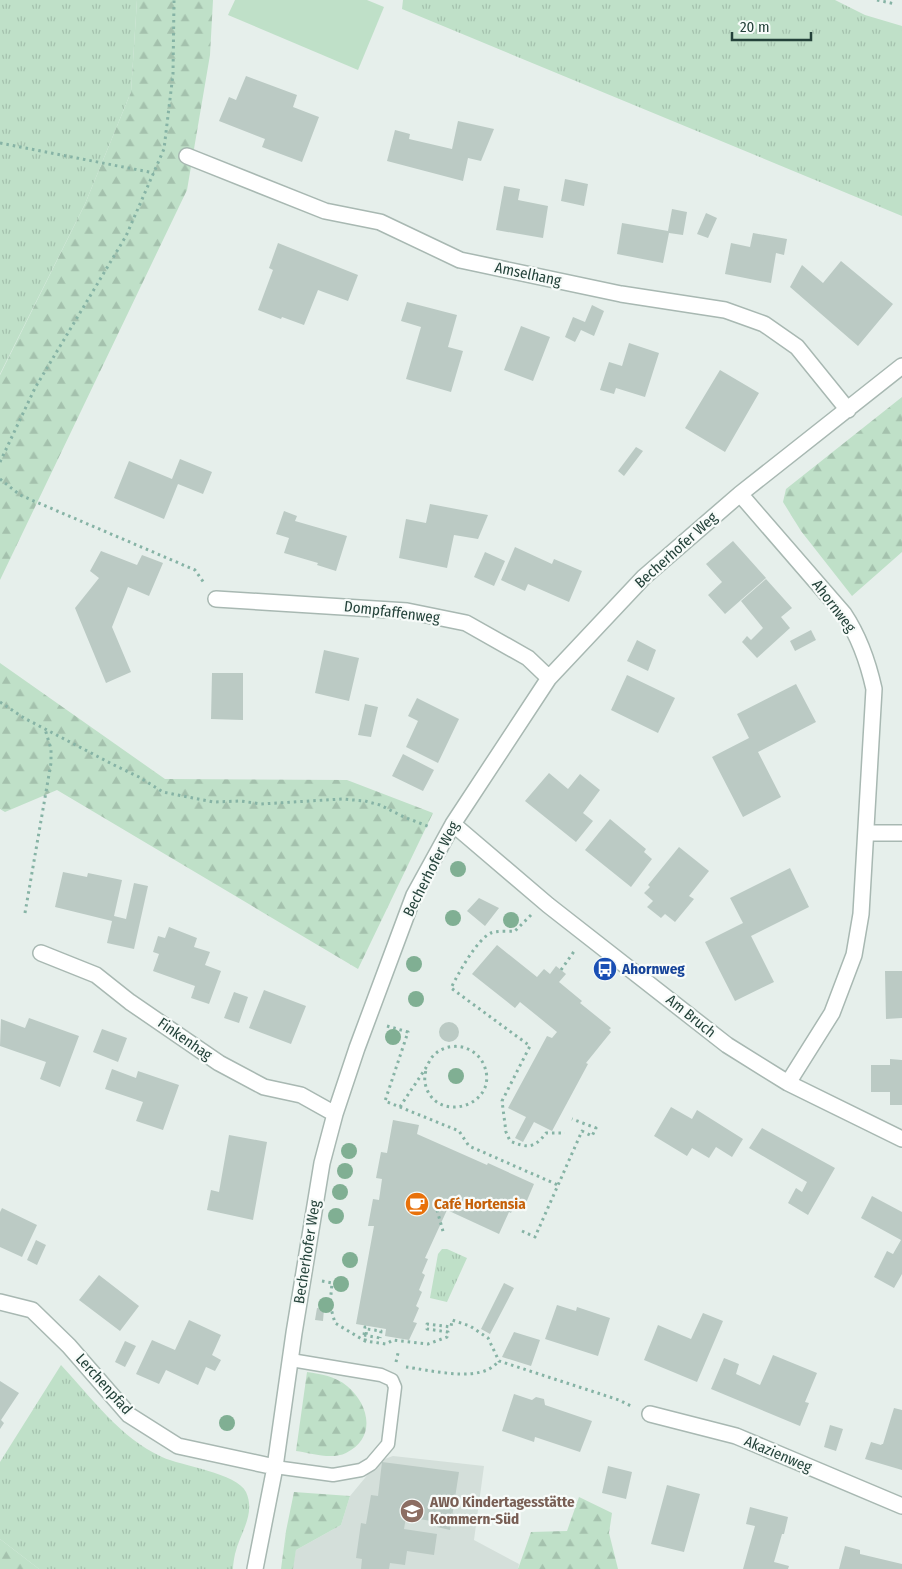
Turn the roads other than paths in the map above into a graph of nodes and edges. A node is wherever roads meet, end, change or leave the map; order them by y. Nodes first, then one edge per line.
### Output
1 (187, 156) dead end
2 (902, 366) edge
3 (848, 410) junction
4 (740, 494) junction
5 (216, 599) road end
6 (549, 678) junction
7 (453, 824) junction
8 (866, 833) junction
9 (902, 833) edge
10 (40, 953) dead end
11 (788, 1083) junction
12 (335, 1114) junction
13 (902, 1139) edge
14 (0, 1302) edge
15 (291, 1360) junction
16 (650, 1414) road end
17 (275, 1468) junction
18 (902, 1506) edge
19 (255, 1569) edge

1 - 3 street, Amselhang
2 - 3 street, Becherhofer Weg
3 - 4 street, Becherhofer Weg
4 - 6 street, Becherhofer Weg
4 - 8 street, Ahornweg
5 - 6 street, Dompfaffenweg
6 - 7 street, Becherhofer Weg
7 - 11 street, Am Bruch
7 - 12 street, Becherhofer Weg
8 - 9 street
8 - 11 street, Ahornweg
10 - 12 street, Finkenhag
11 - 13 street, Am Bruch
12 - 15 street, Becherhofer Weg
14 - 17 street, Lerchenpfad
15 - 17 street, Becherhofer Weg
15 - 17 lane
16 - 18 street, Akazienweg
17 - 19 street, Becherhofer Weg

